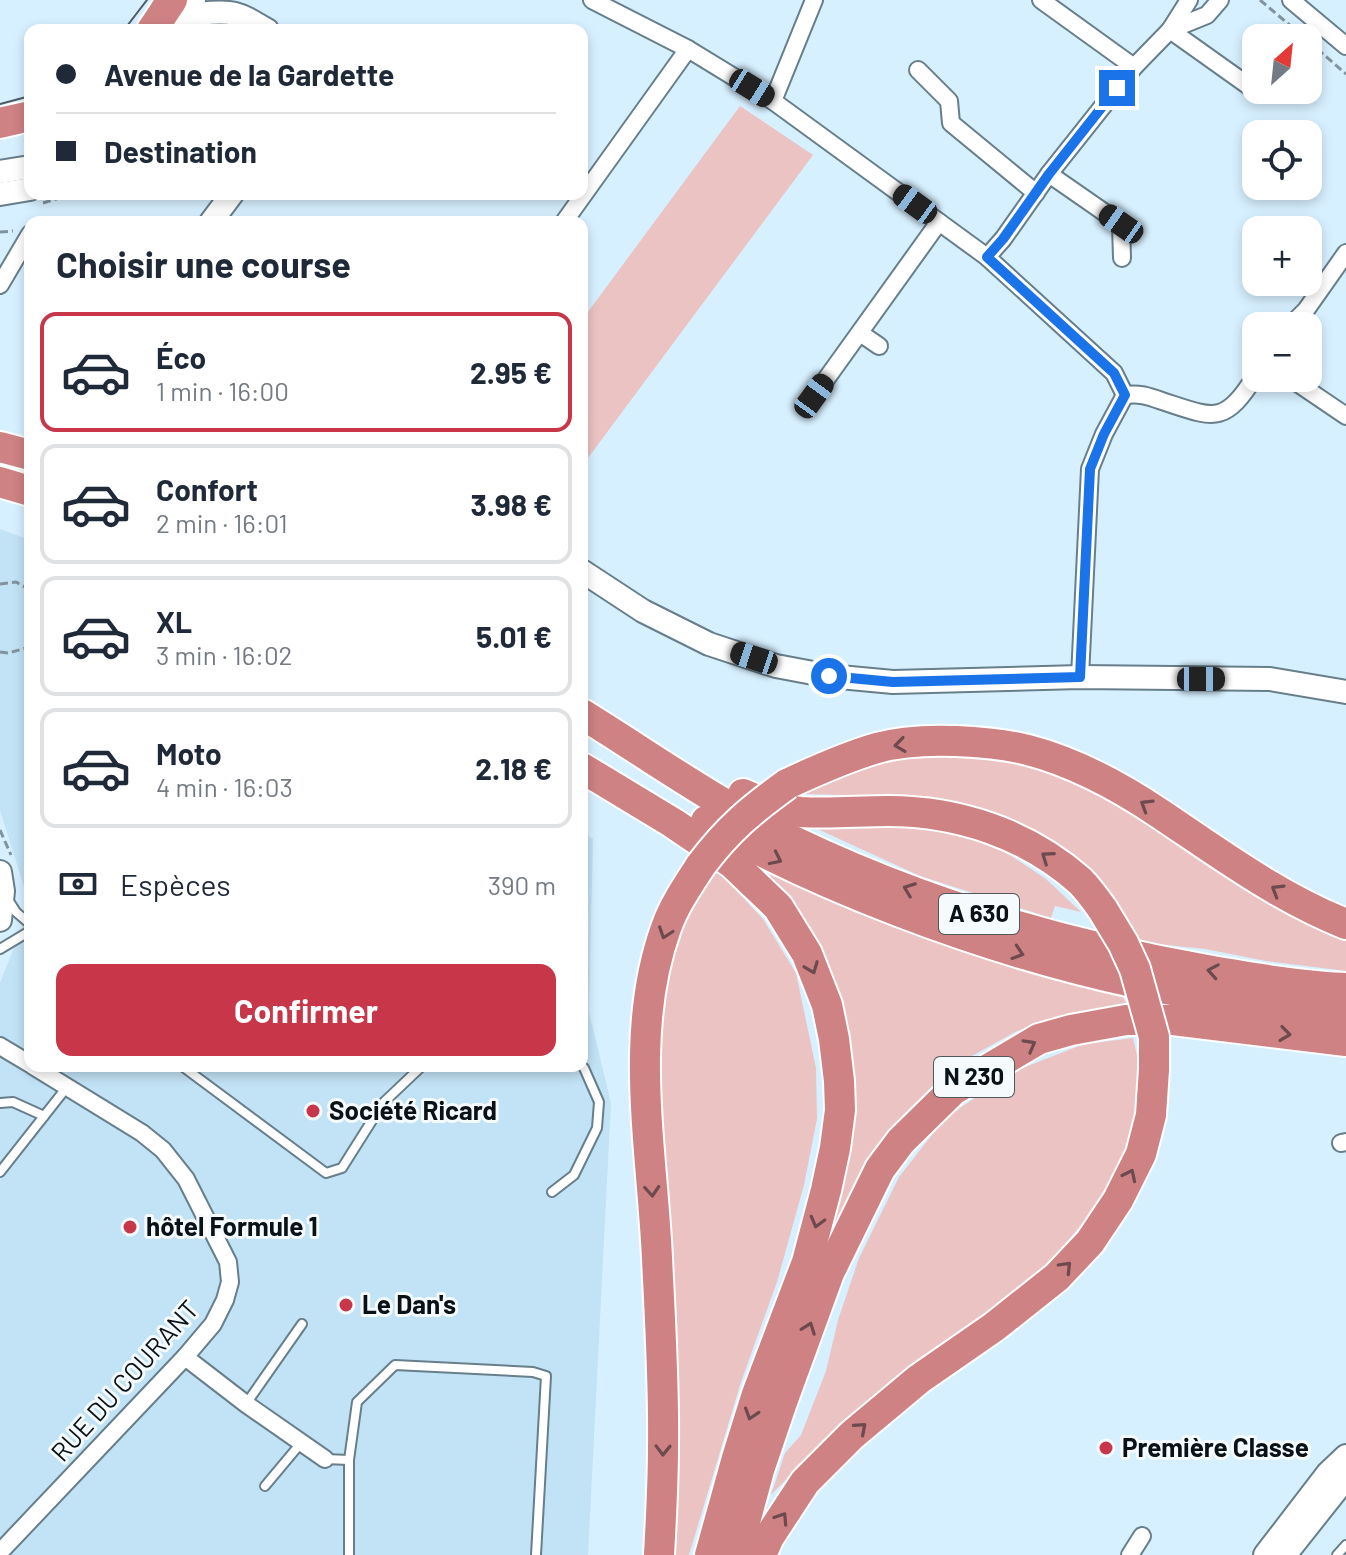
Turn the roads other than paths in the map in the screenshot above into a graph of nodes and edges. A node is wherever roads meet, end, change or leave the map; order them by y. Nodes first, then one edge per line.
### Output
1 (172, 0) edge
2 (241, 0) edge
3 (592, 0) edge
4 (814, 0) edge
5 (1041, 0) edge
6 (1189, 0) edge
7 (1220, 0) edge
8 (1291, 0) edge
9 (198, 11) edge
10 (156, 24) edge
11 (258, 24) edge
12 (263, 24) edge
13 (1170, 30) junction
14 (1346, 46) edge
15 (688, 49) junction
16 (1134, 67) junction
17 (918, 70) dead end
18 (1242, 81) edge
19 (773, 101) junction
20 (24, 117) edge
21 (0, 123) edge
22 (24, 168) edge
23 (0, 172) edge
24 (1049, 174) junction
25 (588, 189) edge
26 (24, 190) edge
27 (1036, 193) junction
28 (0, 194) edge
29 (939, 222) junction
30 (24, 244) edge
31 (1346, 253) edge
32 (987, 257) junction
33 (1122, 258) dead end
34 (0, 285) edge
35 (1304, 312) edge
36 (860, 333) junction
37 (879, 346) dead end
38 (1245, 392) edge
39 (1311, 392) edge
40 (1125, 395) junction
41 (814, 396) dead end
42 (1346, 416) edge
43 (0, 447) edge
44 (24, 453) edge
45 (0, 482) edge
46 (24, 489) edge
47 (588, 575) edge
48 (1080, 677) junction
49 (1346, 692) edge
50 (588, 718) edge
51 (588, 752) edge
52 (643, 752) junction
53 (588, 772) edge
54 (2, 881) edge
55 (24, 919) edge
56 (0, 920) edge
57 (1346, 924) edge
58 (24, 935) edge
59 (0, 949) edge
60 (1346, 988) edge
61 (1346, 1012) edge
62 (1346, 1041) edge
63 (0, 1046) edge
64 (24, 1061) edge
65 (42, 1072) edge
66 (190, 1072) edge
67 (416, 1072) edge
68 (586, 1072) edge
69 (67, 1087) junction
70 (0, 1103) edge
71 (44, 1116) junction
72 (0, 1172) edge
73 (552, 1192) dead end
74 (302, 1324) dead end
75 (185, 1357) junction
76 (246, 1404) junction
77 (301, 1443) junction
78 (1346, 1456) edge
79 (325, 1459) joint
80 (349, 1460) junction
81 (1346, 1478) edge
82 (265, 1486) dead end
83 (1142, 1536) dead end
84 (0, 1552) edge
85 (349, 1555) edge
86 (536, 1555) edge
87 (659, 1555) edge
88 (710, 1555) edge
89 (736, 1555) edge
90 (761, 1555) edge
91 (1130, 1555) edge
92 (1265, 1555) edge
93 (1285, 1555) edge

1 - 10 highway
2 - 12 main road
3 - 15 street
4 - 19 street
5 - 16 street
6 - 13 street
7 - 13 street
8 - 14 street
9 - 11 main road
13 - 16 street
13 - 18 street
15 - 19 street
15 - 25 street
16 - 24 street
17 - 27 street
19 - 29 street
20 - 21 highway
22 - 23 main road
24 - 27 street
24 - 33 street
26 - 28 main road
27 - 32 street
29 - 32 street
29 - 36 street
30 - 34 street
31 - 35 street
32 - 40 street
36 - 37 street
36 - 41 street
38 - 40 street
39 - 42 street
40 - 48 street
43 - 44 highway
45 - 46 highway
47 - 48 main road
48 - 49 main road
50 - 52 highway, A 630
51 -> 61 highway, A 630
60 -> 52 highway, A 630
90 -> 52 highway, bridge
53 -> 88 highway
54 - 55 lane
54 - 56 main road
57 -> 87 highway, bridge
58 - 59 lane
89 -> 62 highway, N 230
63 - 64 street, RUE DU COURANT
65 - 69 street, RUE DU COURANT
66 - 67 lane
68 - 73 lane
69 - 71 lane
69 - 75 street, RUE DU COURANT
70 - 71 lane
71 - 72 lane
74 - 76 lane
75 - 76 street
75 - 84 street, RUE DU COURANT
76 - 77 street
77 - 79 street
77 - 82 lane
78 - 92 main road
79 - 80 lane
80 - 85 lane
80 - 86 lane
81 - 93 main road
83 - 91 street

